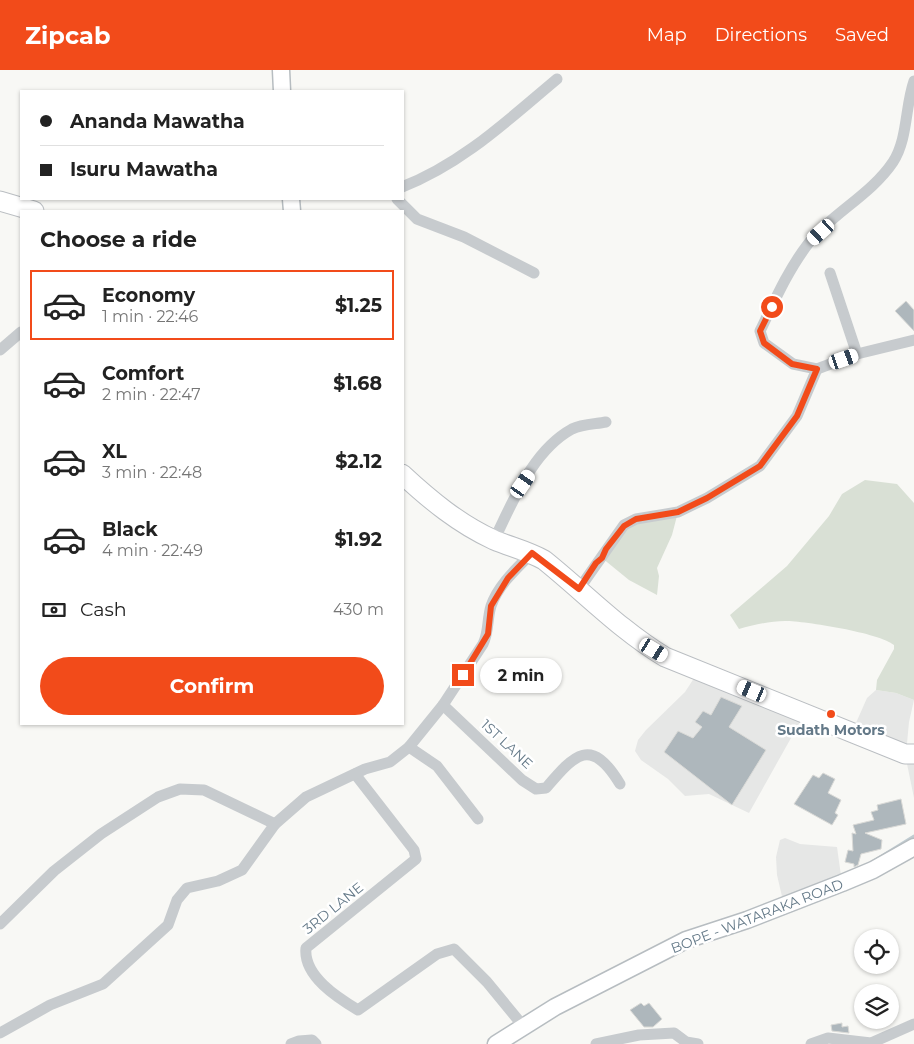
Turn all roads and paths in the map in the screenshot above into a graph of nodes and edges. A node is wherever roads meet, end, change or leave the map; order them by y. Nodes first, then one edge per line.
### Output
1 (281, 70) edge
2 (557, 79) dead end
3 (914, 81) edge
4 (282, 90) edge
5 (404, 186) edge
6 (398, 200) edge
7 (0, 201) edge
8 (31, 210) edge
9 (534, 273) dead end
10 (830, 273) dead end
11 (20, 333) edge
12 (914, 340) edge
13 (0, 350) edge
14 (857, 354) junction
15 (817, 369) junction
16 (606, 422) dead end
17 (404, 476) edge
18 (494, 540) junction
19 (532, 553) junction
20 (579, 589) junction
21 (443, 705) junction
22 (409, 747) junction
23 (914, 754) edge
24 (355, 774) junction
25 (620, 784) dead end
26 (478, 819) dead end
27 (275, 824) junction
28 (914, 847) edge
29 (0, 924) edge
30 (914, 1024) edge
31 (524, 1027) junction
32 (0, 1033) edge
33 (291, 1044) edge
34 (316, 1044) edge
35 (496, 1044) edge
36 (596, 1044) edge
37 (698, 1044) edge
38 (811, 1044) edge

1 - 4 street
2 - 5 street
3 - 15 street
6 - 9 street
7 - 8 main road
10 - 14 street
11 - 13 street
12 - 14 street
14 - 15 street
15 - 20 street
16 - 18 street
17 - 18 main road
18 - 19 main road
19 - 20 main road
19 - 21 street
20 - 23 main road
21 - 22 street
21 - 25 street, 1ST LANE
22 - 24 street
22 - 26 street
24 - 27 street
24 - 31 street, 3RD LANE
27 - 29 street
27 - 32 street
28 - 31 street, BOPE - WATARAKA ROAD
30 - 38 street
31 - 35 street, BOPE - WATARAKA ROAD
33 - 34 street
36 - 37 street

